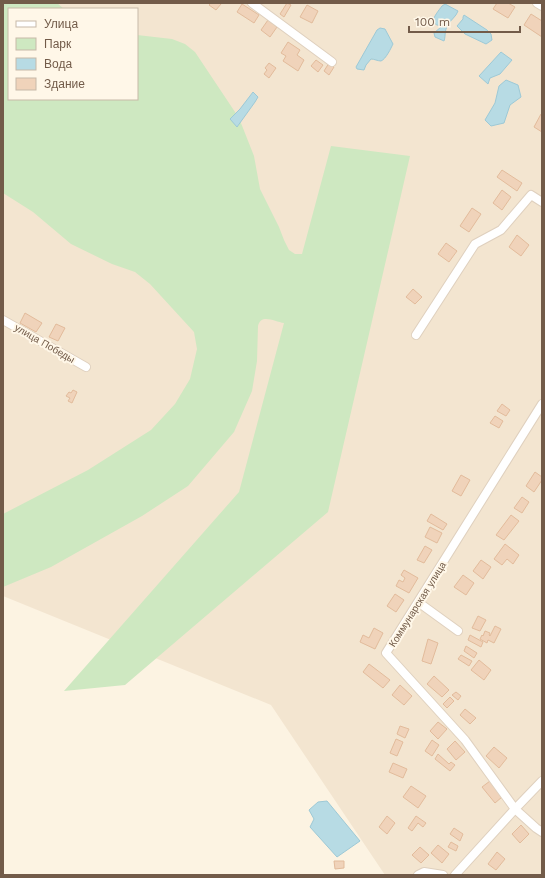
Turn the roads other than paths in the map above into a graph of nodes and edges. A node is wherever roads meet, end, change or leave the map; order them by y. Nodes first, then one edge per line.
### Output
1 (252, 3) edge
2 (537, 3) edge
3 (542, 6) edge
4 (332, 62) dead end
5 (542, 202) edge
6 (3, 320) edge
7 (416, 335) dead end
8 (86, 367) dead end
9 (542, 404) edge
10 (418, 602) junction
11 (458, 631) dead end
12 (542, 781) edge
13 (515, 809) junction
14 (542, 832) edge
15 (418, 875) edge
16 (444, 875) edge
17 (455, 875) edge

1 - 4 street
2 - 3 street
5 - 7 street
6 - 8 street, улица Победы
9 - 10 street, Коммунарская улица
10 - 11 street
10 - 13 street, Коммунарская улица
12 - 13 street
13 - 14 street, Коммунарская улица
13 - 17 street
15 - 16 street

